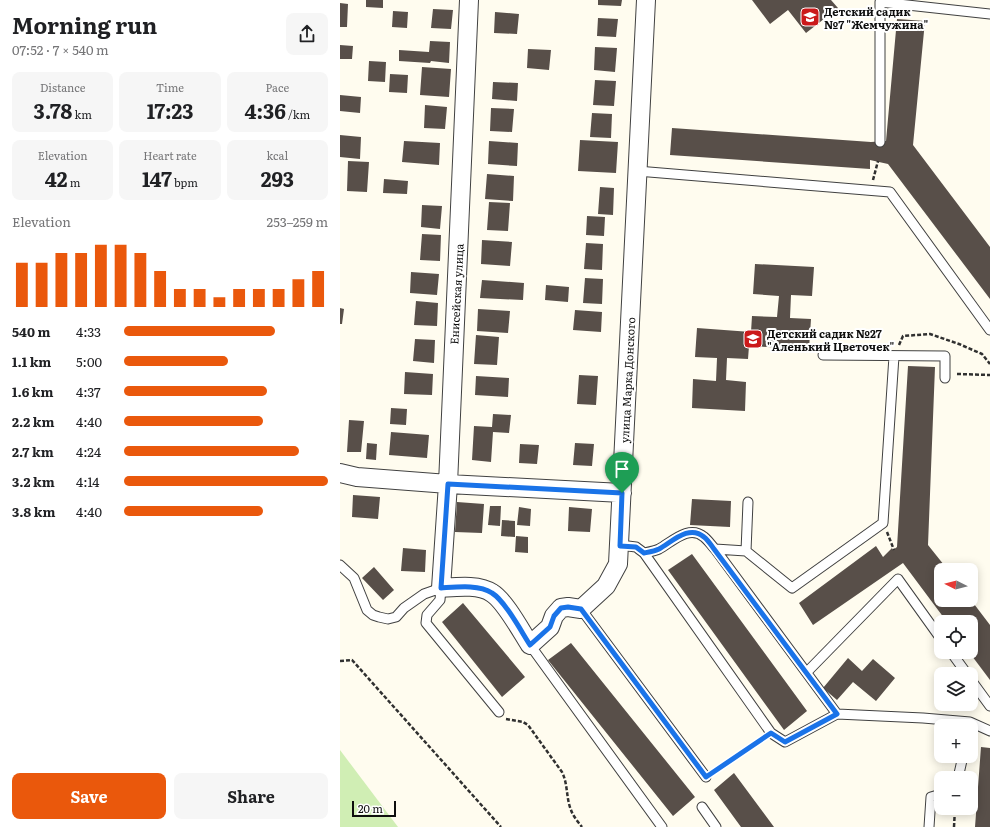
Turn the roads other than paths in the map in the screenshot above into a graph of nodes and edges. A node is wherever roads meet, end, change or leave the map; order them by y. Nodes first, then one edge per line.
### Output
1 (469, 0) edge
2 (646, 0) edge
3 (990, 14) edge
4 (880, 142) dead end
5 (637, 171) junction
6 (990, 330) edge
7 (823, 355) dead end
8 (894, 356) junction
9 (945, 376) road end
10 (340, 473) edge
11 (448, 484) junction
12 (622, 493) junction
13 (748, 502) dead end
14 (620, 546) junction
15 (714, 549) junction
16 (746, 551) junction
17 (644, 553) junction
18 (340, 566) edge
19 (441, 588) junction
20 (581, 609) junction
21 (934, 628) edge
22 (530, 645) junction
23 (806, 672) junction
24 (978, 690) edge
25 (990, 706) edge
26 (499, 712) road end
27 (837, 714) junction
28 (934, 719) edge
29 (978, 727) edge
30 (990, 731) edge
31 (706, 777) road end
32 (934, 796) edge
33 (702, 807) dead end
34 (662, 827) edge
35 (716, 827) edge
36 (929, 827) edge

1 - 11 street, Енисейская улица
2 - 5 street, улица Марка Донского
3 - 4 lane
5 - 6 lane
5 - 12 street, улица Марка Донского
7 - 8 lane
8 - 9 lane
8 - 16 lane
10 - 11 street
11 - 12 street
11 - 19 street, Енисейская улица
12 - 14 street, улица Марка Донского
13 - 16 lane
14 - 17 lane
14 - 20 street, улица Марка Донского
15 - 16 lane
15 - 17 lane
15 - 23 lane
17 - 27 lane
18 - 19 lane
19 - 22 street
19 - 26 lane
20 - 22 street
20 - 31 lane
21 - 23 lane
22 - 34 lane
23 - 27 lane
24 - 25 lane
27 - 28 lane
29 - 30 lane
32 - 36 lane
33 - 35 lane

